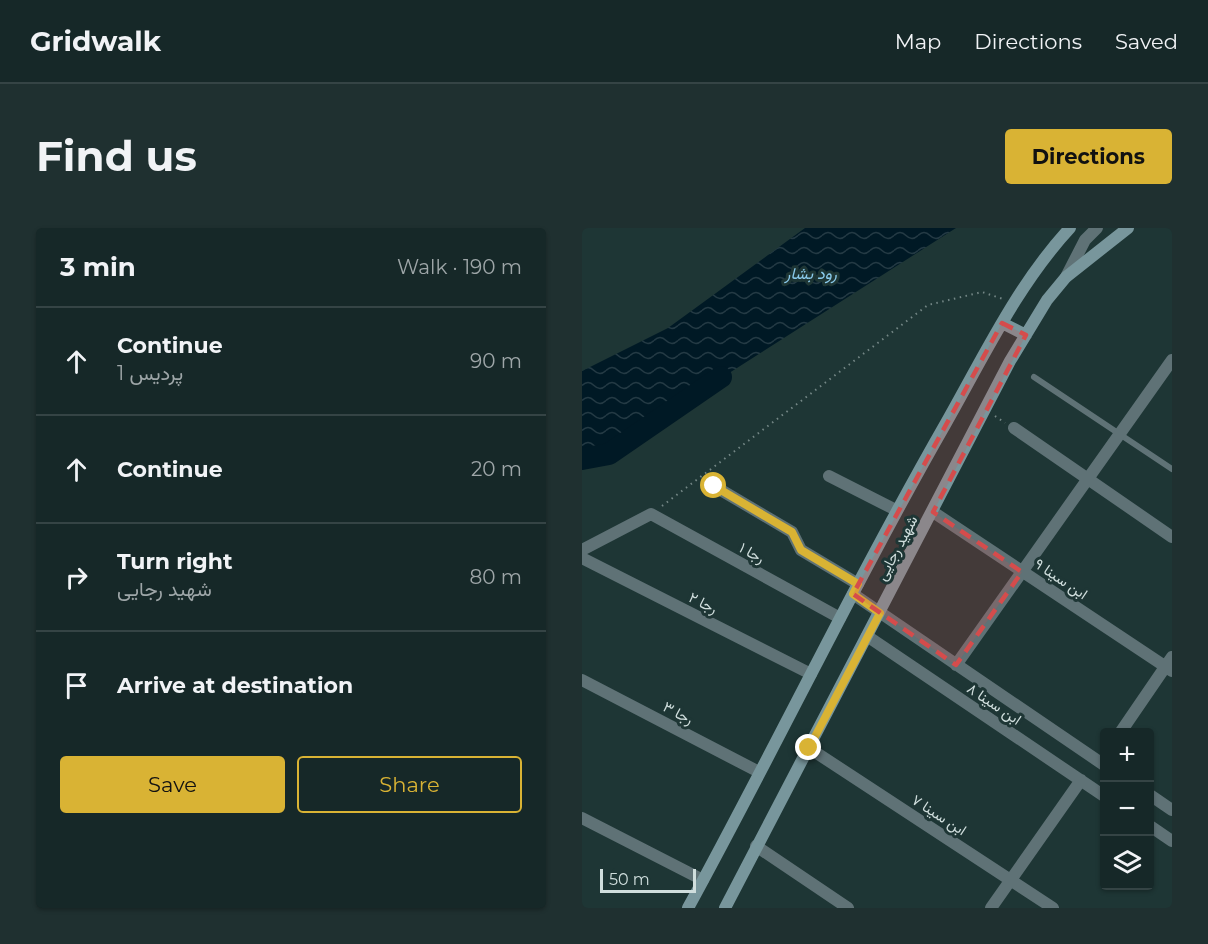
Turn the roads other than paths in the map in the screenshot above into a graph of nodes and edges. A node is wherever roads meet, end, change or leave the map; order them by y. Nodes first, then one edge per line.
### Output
1 (1070, 228) edge
2 (1097, 228) edge
3 (1128, 228) edge
4 (1066, 277) junction
5 (1002, 323) junction
6 (1026, 335) junction
7 (1172, 360) edge
8 (1034, 377) dead end
9 (1014, 429) road end
10 (1120, 434) junction
11 (1172, 469) edge
12 (829, 476) dead end
13 (1088, 479) junction
14 (714, 486) dead end
15 (896, 510) junction
16 (933, 512) junction
17 (1172, 537) edge
18 (582, 550) edge
19 (582, 558) edge
20 (1022, 572) junction
21 (855, 589) junction
22 (880, 613) junction
23 (840, 618) junction
24 (867, 636) junction
25 (956, 665) junction
26 (1170, 665) edge
27 (811, 674) junction
28 (582, 680) edge
29 (1122, 728) edge
30 (809, 748) junction
31 (1100, 758) edge
32 (759, 772) junction
33 (1081, 780) junction
34 (1100, 793) edge
35 (1154, 798) edge
36 (1172, 810) edge
37 (582, 818) edge
38 (1154, 829) edge
39 (1172, 841) edge
40 (756, 846) junction
41 (703, 880) junction
42 (1011, 880) junction
43 (688, 908) edge
44 (725, 908) edge
45 (848, 908) edge
46 (991, 908) edge
47 (1053, 908) edge

1 - 5 main road, شهید رجایی
2 - 4 street
3 - 4 main road, شهید رجایی
4 - 6 main road, شهید رجایی
5 - 6 main road
5 - 15 main road, شهید رجایی
6 - 16 main road, شهید رجایی
7 - 10 street
8 - 10 lane
9 - 13 street
10 - 11 lane
10 - 13 street
12 - 15 street
13 - 17 street
13 - 20 street
14 - 21 street, ابن سینا ۸
15 - 21 main road, شهید رجایی
16 - 20 street, ابن سینا ۹
16 - 22 main road, شهید رجایی
18 - 23 street, رجا ۱
19 - 27 street, رجا ۲
20 - 25 street
20 - 26 street, ابن سینا ۹
21 - 22 street, ابن سینا ۸
21 - 23 main road, شهید رجایی
22 - 24 main road, شهید رجایی
22 - 25 street, ابن سینا ۸
23 - 27 main road, شهید رجایی
24 - 30 main road, شهید رجایی
24 - 33 street, ابن سینا ۸
25 - 31 street, ابن سینا ۸
26 - 29 street
27 - 32 main road, شهید رجایی
28 - 32 street, رجا ۳
30 - 40 main road, شهید رجایی
30 - 42 street, ابن سینا ۷
32 - 41 main road, شهید رجایی
33 - 34 street, ابن سینا ۸
33 - 42 street
35 - 36 street
37 - 41 street
38 - 39 street
40 - 44 main road, شهید رجایی
40 - 45 street
41 - 43 main road, شهید رجایی
42 - 46 street
42 - 47 street, ابن سینا ۷

